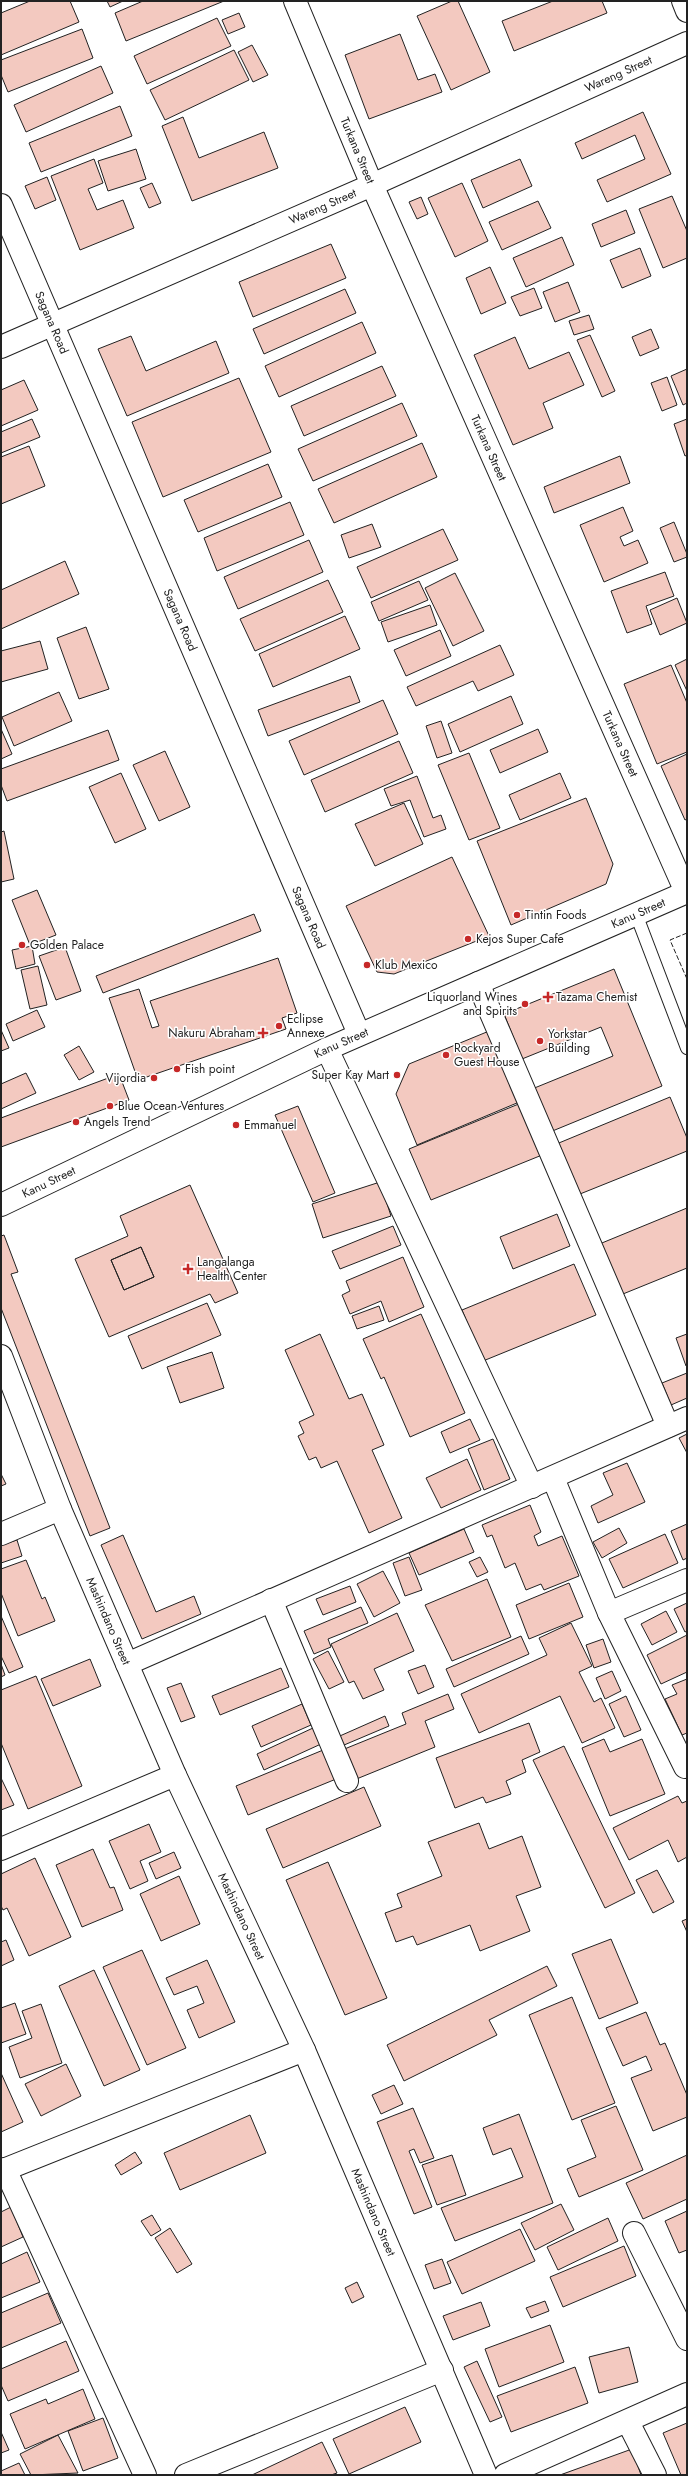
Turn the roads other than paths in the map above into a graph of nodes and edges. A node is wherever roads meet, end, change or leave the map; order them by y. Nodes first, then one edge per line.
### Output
1 (295, 1) edge
2 (683, 1) edge
3 (687, 11) edge
4 (687, 43) edge
5 (372, 185) junction
6 (1, 205) edge
7 (53, 324) junction
8 (1, 347) edge
9 (687, 892) edge
10 (636, 914) junction
11 (478, 983) junction
12 (359, 1034) junction
13 (687, 1048) edge
14 (327, 1049) junction
15 (1, 1205) edge
16 (1, 1356) edge
17 (677, 1422) edge
18 (553, 1478) junction
19 (532, 1487) junction
20 (60, 1509) junction
21 (1, 1534) edge
22 (687, 1580) edge
23 (271, 1600) junction
24 (609, 1613) junction
25 (127, 1664) junction
26 (686, 1767) dead end
27 (175, 1775) junction
28 (347, 1781) dead end
29 (1, 1849) edge
30 (304, 2050) junction
31 (3, 2170) edge
32 (634, 2233) dead end
33 (687, 2339) edge
34 (442, 2370) junction
35 (687, 2394) edge
36 (628, 2422) junction
37 (145, 2475) edge
38 (186, 2475) edge
39 (486, 2475) edge
40 (505, 2475) edge
41 (655, 2475) edge

1 - 5 street, Turkana Street
2 - 3 street
4 - 5 street, Wareng Street
5 - 7 street, Wareng Street
5 - 9 street, Turkana Street
6 - 7 street, Sagana Road
7 - 8 street, Wareng Street
7 - 12 street, Sagana Road
9 - 10 street, Kanu Street
10 - 11 street, Kanu Street
10 - 13 lane
11 - 12 street, Kanu Street
11 - 17 street
12 - 14 street, Kanu Street
14 - 15 street, Kanu Street
14 - 19 street
16 - 20 street, Mashindano Street
17 - 18 street
18 - 19 street
18 - 24 street
19 - 23 street
20 - 21 street
20 - 25 street, Mashindano Street
22 - 24 street
23 - 25 street
23 - 28 street
24 - 26 street
25 - 27 street, Mashindano Street
27 - 29 street
27 - 30 street, Mashindano Street
30 - 31 street
30 - 34 street, Mashindano Street
31 - 37 street
32 - 33 street
34 - 38 street
34 - 39 street, Mashindano Street
35 - 36 street
36 - 40 street
36 - 41 street

